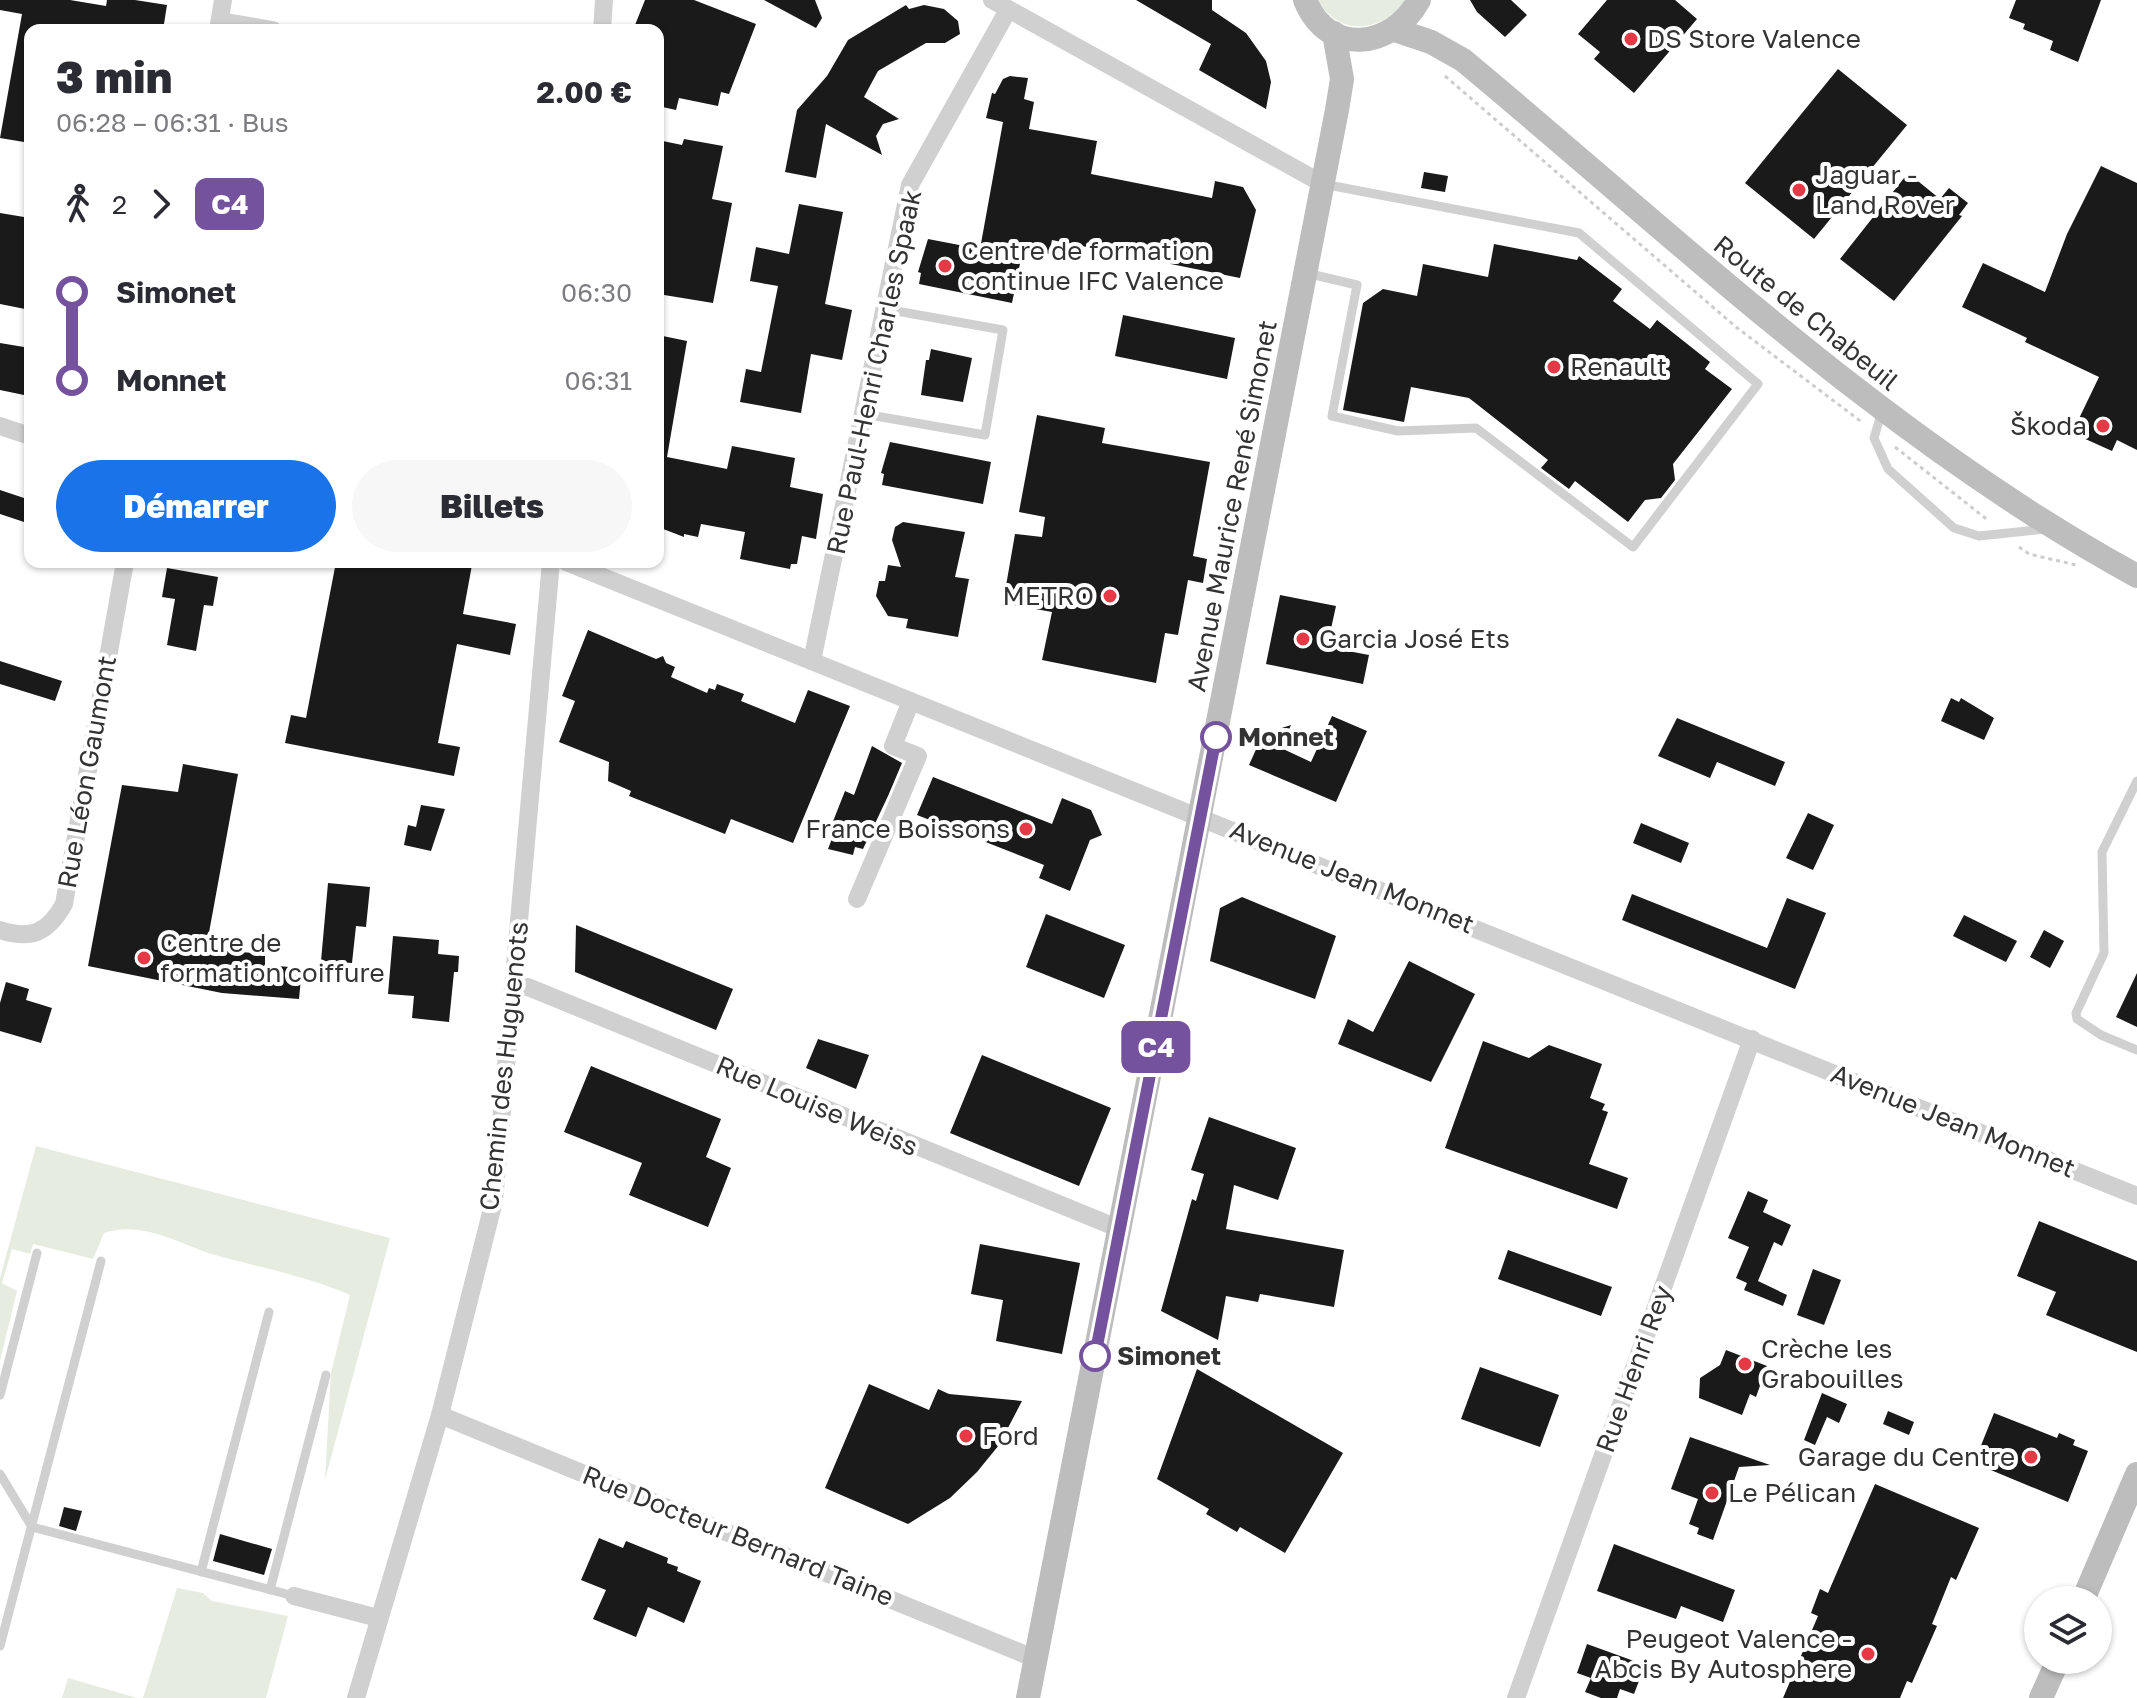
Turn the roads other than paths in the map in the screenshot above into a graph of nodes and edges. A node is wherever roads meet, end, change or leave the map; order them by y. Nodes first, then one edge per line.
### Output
1 (223, 0) edge
2 (604, 0) edge
3 (1305, 0) edge
4 (1419, 0) edge
5 (1000, 5) edge
6 (219, 24) edge
7 (602, 24) edge
8 (1395, 30) junction
9 (1334, 33) junction
10 (1367, 40) junction
11 (1463, 60) junction
12 (1342, 79) junction
13 (1323, 184) junction
14 (1306, 273) junction
15 (885, 309) junction
16 (1882, 411) junction
17 (864, 414) junction
18 (0, 426) edge
19 (24, 434) edge
20 (2050, 529) junction
21 (124, 568) edge
22 (550, 568) edge
23 (581, 568) edge
24 (2137, 576) edge
25 (812, 661) junction
26 (911, 701) junction
27 (2137, 781) edge
28 (1200, 816) junction
29 (857, 899) dead end
30 (0, 930) edge
31 (514, 987) junction
32 (1752, 1039) junction
33 (2137, 1050) edge
34 (2137, 1196) edge
35 (1120, 1229) junction
36 (37, 1253) dead end
37 (101, 1261) dead end
38 (269, 1312) dead end
39 (326, 1375) dead end
40 (0, 1395) edge
41 (440, 1415) junction
42 (0, 1474) edge
43 (2137, 1474) edge
44 (32, 1527) junction
45 (201, 1572) junction
46 (2089, 1586) edge
47 (270, 1590) junction
48 (294, 1596) joint
49 (378, 1618) junction
50 (0, 1646) edge
51 (1036, 1659) junction
52 (2052, 1674) edge
53 (356, 1698) edge
54 (1028, 1698) edge
55 (1516, 1698) edge
56 (2041, 1698) edge

1 - 6 street
2 - 7 street
3 - 9 street
4 - 8 street
4 - 11 street, Route de Chabeuil
5 - 13 street, Rue Paul-Henri Charles Spaak
5 - 15 street, Rue Paul-Henri Charles Spaak
8 - 10 street
8 - 11 street, Route de Chabeuil
9 - 10 street
9 - 12 street, Avenue Maurice René Simonet
10 - 12 street, Avenue Maurice René Simonet
11 - 16 street, Route de Chabeuil
12 - 13 street, Avenue Maurice René Simonet
13 - 14 street, Avenue Maurice René Simonet
13 - 14 lane
14 - 28 street, Avenue Maurice René Simonet
15 - 17 street, Rue Paul-Henri Charles Spaak
15 - 17 lane
16 - 20 street, Route de Chabeuil
16 - 20 lane
17 - 25 street, Rue Paul-Henri Charles Spaak
18 - 19 street
20 - 24 street, Route de Chabeuil
21 - 30 street, Rue Léon Gaumont
22 - 31 street, Chemin des Huguenots
23 - 25 street, Avenue Jean Monnet
25 - 26 street, Avenue Jean Monnet
26 - 28 street, Avenue Jean Monnet
26 - 29 street
27 - 33 lane
28 - 32 street, Avenue Jean Monnet
28 - 35 street, Avenue Maurice René Simonet
31 - 35 street, Rue Louise Weiss
31 - 41 street, Chemin des Huguenots
32 - 34 street, Avenue Jean Monnet
32 - 55 street, Rue Henri Rey
35 - 51 street, Avenue Maurice René Simonet
36 - 40 lane
37 - 44 lane
38 - 45 lane
39 - 47 lane
41 - 49 street, Chemin des Huguenots
41 - 51 street, Rue Docteur Bernard Taine
42 - 44 lane
43 - 46 street
44 - 45 lane
44 - 50 lane
45 - 47 lane
47 - 48 lane
48 - 49 street
49 - 53 street, Chemin des Huguenots
51 - 54 street, Avenue Maurice René Simonet
52 - 56 street

